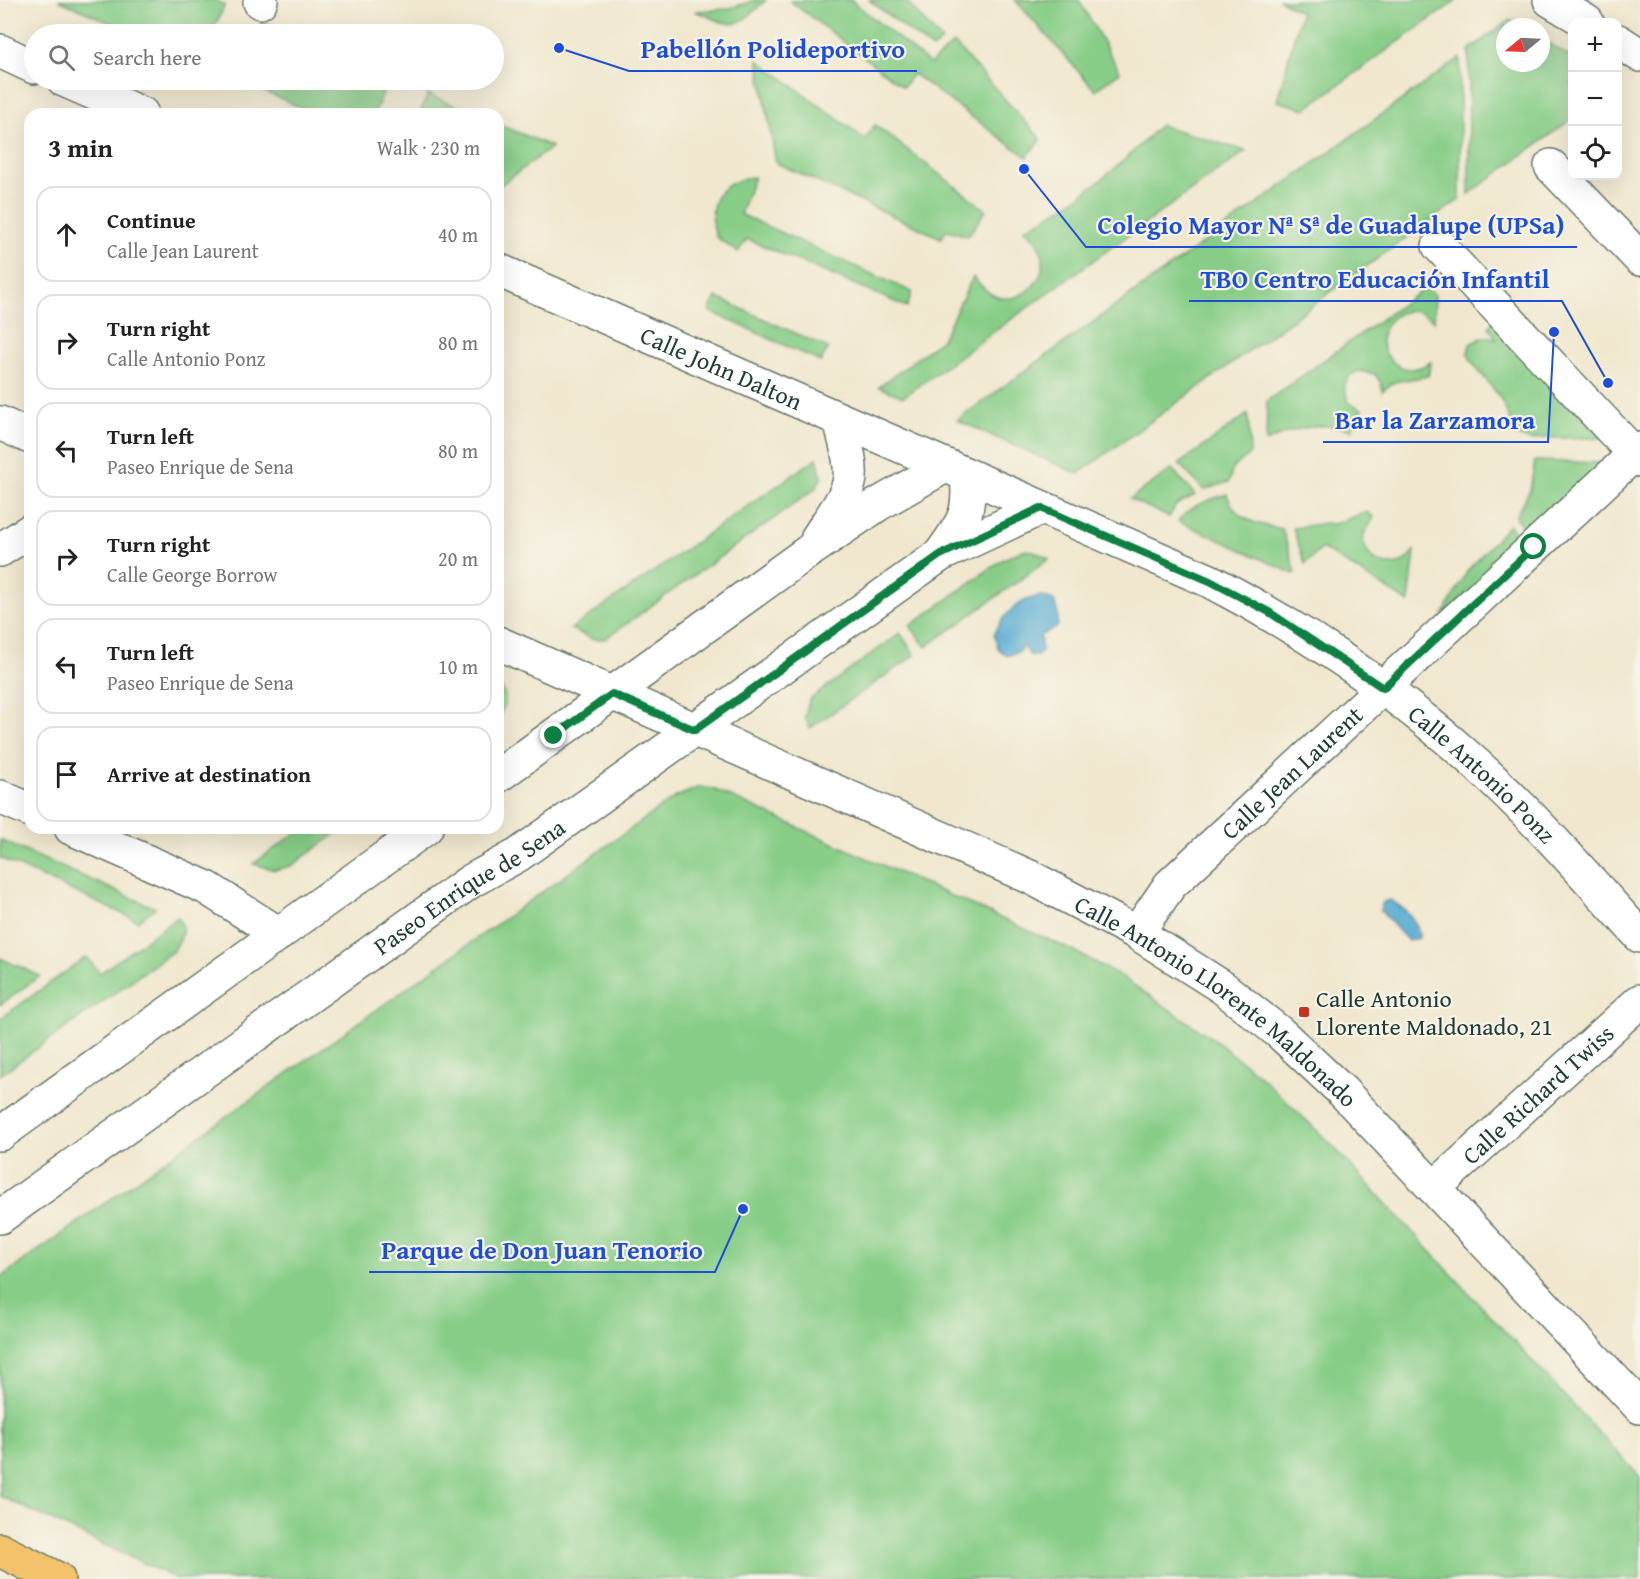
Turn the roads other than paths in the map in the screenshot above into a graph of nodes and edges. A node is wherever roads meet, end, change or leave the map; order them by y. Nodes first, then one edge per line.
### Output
1 (1550, 0) edge
2 (1580, 18) edge
3 (1622, 44) edge
4 (0, 51) edge
5 (1640, 55) edge
6 (24, 62) edge
7 (87, 90) edge
8 (128, 108) edge
9 (1551, 166) dead end
10 (1440, 246) dead end
11 (1640, 259) edge
12 (504, 273) edge
13 (840, 420) junction
14 (0, 423) edge
15 (24, 434) edge
16 (1638, 454) edge
17 (956, 471) junction
18 (1041, 508) junction
19 (24, 535) edge
20 (0, 550) edge
21 (809, 551) junction
22 (940, 555) junction
23 (504, 646) edge
24 (1383, 688) junction
25 (612, 694) junction
26 (695, 730) junction
27 (504, 772) edge
28 (0, 796) edge
29 (24, 807) edge
30 (85, 834) edge
31 (418, 834) edge
32 (1137, 933) junction
33 (279, 934) junction
34 (1640, 936) edge
35 (1640, 1001) edge
36 (0, 1134) edge
37 (1434, 1188) junction
38 (0, 1217) edge
39 (1640, 1407) edge
40 (0, 1550) edge
41 (58, 1579) edge

1 - 2 street
3 - 5 street
4 - 6 street
7 - 8 street
9 - 11 street
10 - 16 street
12 - 13 street, Calle John Dalton
13 - 17 street, Calle John Dalton
13 - 21 street
14 - 15 street
16 - 24 street, Calle Jean Laurent
17 - 18 street, Calle Antonio Ponz
17 - 21 street
17 - 22 street, Paseo Enrique de Sena
18 - 22 street, Paseo Enrique de Sena
18 - 24 street, Calle Antonio Ponz
19 - 20 street
21 - 25 street
22 - 26 street, Paseo Enrique de Sena
23 - 25 street, Calle Antonio Llorente Maldonado
24 - 32 street, Calle Jean Laurent
24 - 34 street, Calle Antonio Ponz
25 - 26 street, Calle Antonio Llorente Maldonado
25 - 27 street
26 - 32 street, Calle Antonio Llorente Maldonado
26 - 38 street, Paseo Enrique de Sena
28 - 29 street
30 - 33 street
31 - 33 street
32 - 37 street, Calle Antonio Llorente Maldonado
33 - 36 street
35 - 37 street, Calle Richard Twiss
37 - 39 street, Calle Antonio Llorente Maldonado
40 - 41 main road

